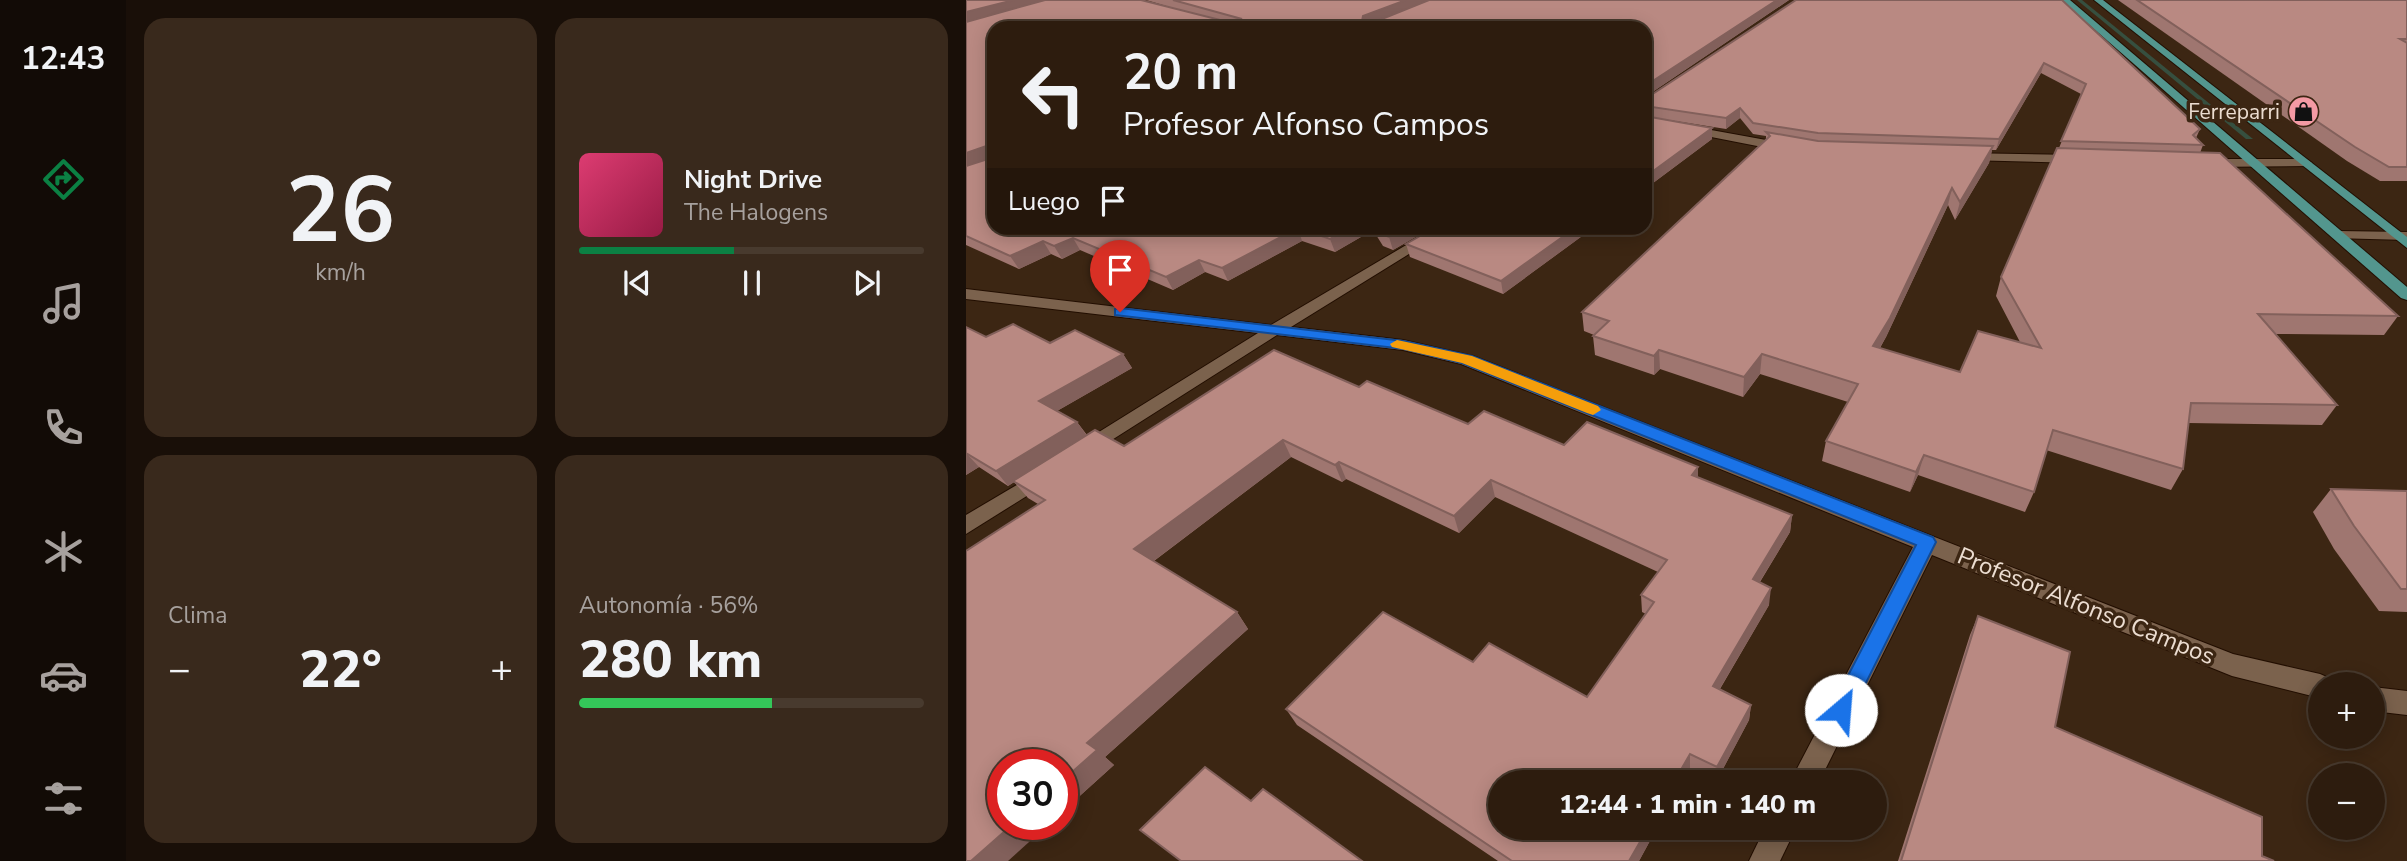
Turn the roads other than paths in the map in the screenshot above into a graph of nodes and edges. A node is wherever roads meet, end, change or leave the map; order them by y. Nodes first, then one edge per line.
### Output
1 (2065, 0) edge
2 (2098, 0) edge
3 (1652, 122) edge
4 (1805, 150) edge
5 (1955, 156) edge
6 (2091, 160) edge
7 (2186, 163) edge
8 (2306, 163) junction
9 (2254, 165) junction
10 (1432, 235) edge
11 (2338, 235) junction
12 (2403, 238) edge
13 (966, 294) edge
14 (2407, 295) edge
15 (1274, 330) junction
16 (966, 526) edge
17 (1927, 542) junction
18 (2308, 683) edge
19 (2385, 700) edge
20 (2407, 703) edge
21 (1810, 770) edge
22 (1775, 840) edge
23 (1764, 861) edge

1 - 9 main road
2 - 8 main road
3 - 4 street
5 - 6 street
7 - 9 street
8 - 9 street
8 - 12 main road
9 - 11 main road
10 - 15 street
11 - 12 street
11 - 14 main road
13 - 15 street, Profesor Alfonso Campos
15 - 16 street
15 - 17 street, Profesor Alfonso Campos
17 - 18 street, Profesor Alfonso Campos
17 - 21 street
19 - 20 street
22 - 23 street

